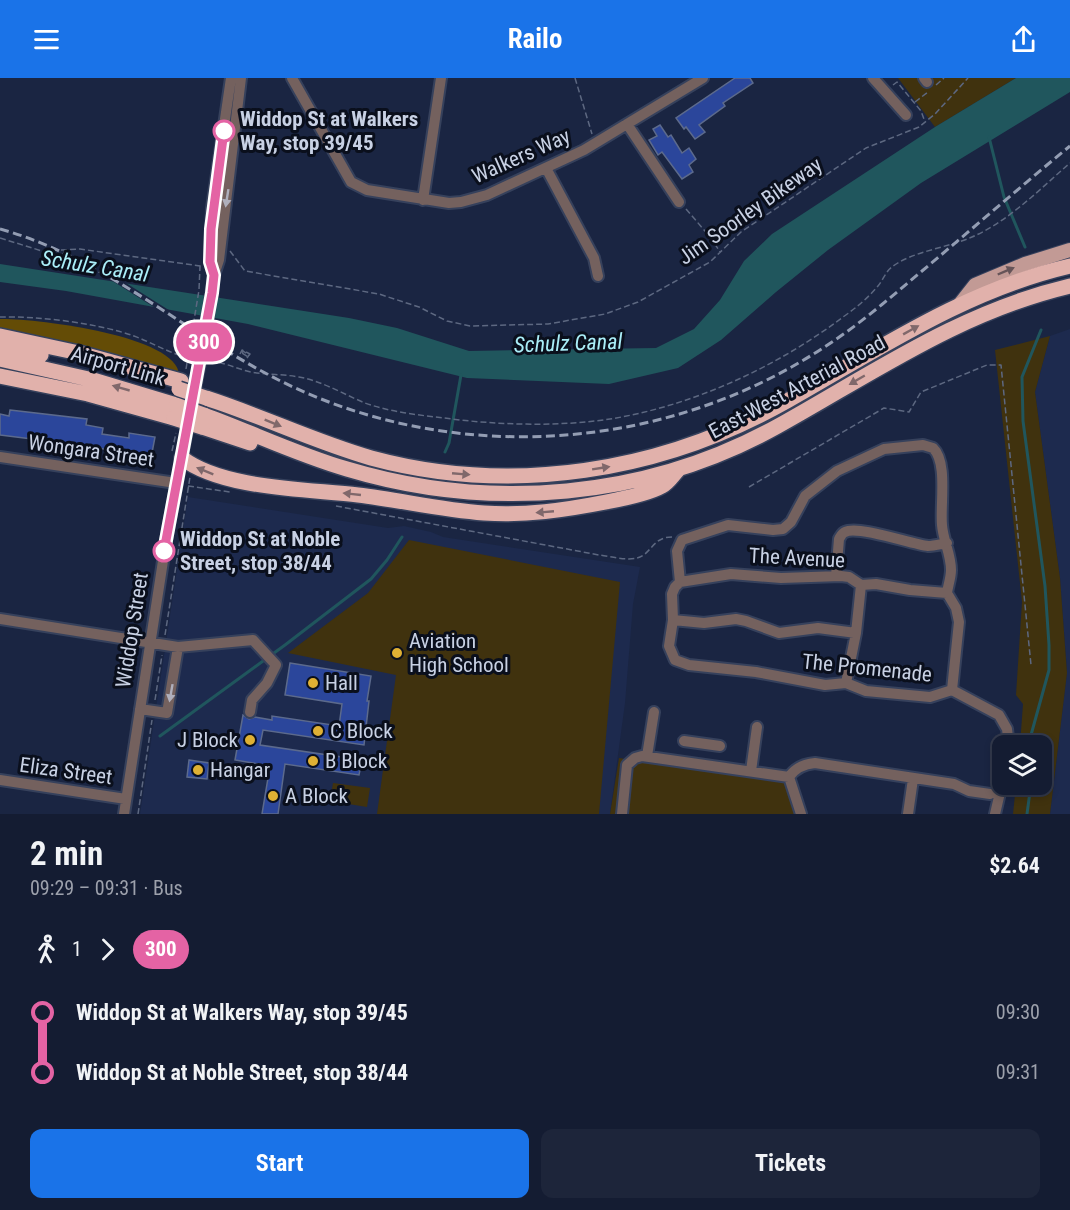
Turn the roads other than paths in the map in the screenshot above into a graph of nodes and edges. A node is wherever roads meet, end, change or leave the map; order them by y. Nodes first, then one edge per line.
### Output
1 (231, 78) edge
2 (241, 78) edge
3 (292, 78) edge
4 (441, 78) edge
5 (703, 78) edge
6 (873, 78) edge
7 (906, 115) dead end
8 (627, 124) junction
9 (546, 168) junction
10 (423, 200) junction
11 (680, 202) road end
12 (1070, 250) edge
13 (1070, 266) edge
14 (214, 275) junction
15 (598, 276) dead end
16 (1070, 286) edge
17 (960, 304) junction
18 (0, 336) edge
19 (0, 347) edge
20 (0, 359) edge
21 (0, 376) edge
22 (180, 385) junction
23 (175, 412) junction
24 (289, 448) joint
25 (0, 457) edge
26 (182, 458) junction
27 (680, 468) junction
28 (176, 483) junction
29 (947, 543) junction
30 (836, 576) junction
31 (680, 582) junction
32 (861, 585) junction
33 (946, 593) junction
34 (0, 619) edge
35 (673, 620) junction
36 (856, 633) junction
37 (150, 641) junction
38 (178, 647) junction
39 (846, 683) junction
40 (952, 690) junction
41 (140, 709) junction
42 (250, 712) dead end
43 (654, 712) dead end
44 (758, 727) dead end
45 (1008, 735) edge
46 (684, 741) dead end
47 (703, 743) junction
48 (720, 746) dead end
49 (647, 756) junction
50 (700, 764) junction
51 (751, 771) junction
52 (789, 777) junction
53 (913, 778) junction
54 (0, 780) edge
55 (990, 794) dead end
56 (999, 795) edge
57 (126, 799) junction
58 (124, 814) edge
59 (622, 814) edge
60 (801, 814) edge
61 (908, 814) edge
62 (995, 814) edge

1 - 14 street, Widdop Street
2 -> 14 street, Widdop Street
3 - 10 street, Walkers Way
4 - 10 street
5 - 8 street, Walkers Way
6 - 7 street
8 - 9 street, Walkers Way
8 - 11 street
9 - 10 street, Walkers Way
9 - 15 street
17 -> 12 main road, East-West Arterial Road
13 - 17 highway, East-West Arterial Road
14 - 26 street, Widdop Street
16 -> 27 highway, East-West Arterial Road
22 -> 17 highway, East-West Arterial Road
18 - 22 highway
19 - 22 highway, Airport Link
23 -> 20 highway, Airport Link
21 - 23 highway
23 - 24 highway, Airport Link, bridge
24 - 27 highway, East-West Arterial Road
25 - 28 street, Wongara Street
27 -> 26 highway
26 - 28 street, Widdop Street
28 - 37 street, Widdop Street
29 - 30 street
29 - 31 street, The Promenade
29 - 33 street
30 - 31 street, The Avenue
30 - 32 street, The Avenue
31 - 35 street, The Promenade
32 - 33 street, The Avenue
32 - 36 street
33 - 40 street, The Promenade
34 - 37 street
35 - 36 street
35 - 39 street, The Promenade
36 - 39 street
37 - 38 street
37 - 41 street, Widdop Street
38 -> 41 street
38 - 42 street
39 - 40 street, The Promenade
40 - 45 street
41 - 57 street, Widdop Street
43 - 49 street
44 - 51 street
46 - 47 street
47 - 48 street
47 - 50 street
49 - 50 street
49 - 59 street
50 - 51 street
51 - 52 street
52 - 53 street
52 - 60 street
53 - 55 street
53 - 61 street
54 - 57 street, Eliza Street
56 - 62 street
57 - 58 street, Widdop Street

